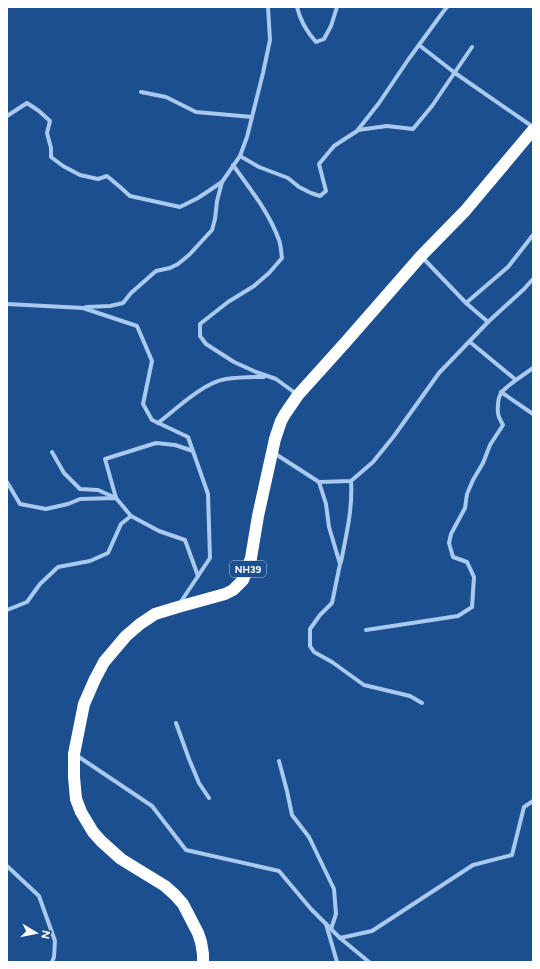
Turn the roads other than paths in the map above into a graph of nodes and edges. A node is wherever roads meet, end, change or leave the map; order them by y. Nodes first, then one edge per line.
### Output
1 (268, 7) edge
2 (297, 7) edge
3 (337, 7) edge
4 (447, 7) edge
5 (419, 44) junction
6 (472, 46) dead end
7 (455, 73) junction
8 (141, 92) dead end
9 (7, 116) edge
10 (252, 117) junction
11 (533, 127) edge
12 (357, 130) junction
13 (533, 130) edge
14 (240, 156) junction
15 (233, 166) junction
16 (222, 182) junction
17 (533, 235) edge
18 (421, 256) junction
19 (533, 279) edge
20 (466, 303) junction
21 (7, 304) edge
22 (83, 308) junction
23 (488, 322) junction
24 (470, 342) junction
25 (533, 368) edge
26 (267, 376) junction
27 (516, 380) junction
28 (502, 392) junction
29 (298, 395) junction
30 (533, 414) edge
31 (158, 423) junction
32 (193, 451) junction
33 (52, 452) dead end
34 (272, 452) junction
35 (351, 481) junction
36 (7, 482) edge
37 (319, 482) junction
38 (116, 498) junction
39 (131, 516) junction
40 (340, 564) junction
41 (198, 576) junction
42 (178, 607) junction
43 (7, 610) edge
44 (366, 630) dead end
45 (422, 703) dead end
46 (176, 723) dead end
47 (74, 754) junction
48 (279, 760) dead end
49 (209, 798) dead end
50 (533, 802) edge
51 (7, 866) edge
52 (326, 924) junction
53 (331, 929) junction
54 (340, 938) junction
55 (52, 962) edge
56 (203, 962) edge
57 (337, 962) edge
58 (369, 962) edge

1 - 10 street
2 - 3 street
4 - 5 street
5 - 7 street
5 - 12 street
6 - 7 street
7 - 11 street
7 - 12 street
8 - 10 street
9 - 16 street
10 - 14 street
12 - 14 street
13 - 18 highway, NH39
14 - 15 street
15 - 16 street
15 - 26 street
16 - 22 street
17 - 20 street
18 - 20 street
18 - 29 highway, NH39
19 - 23 street
20 - 23 street
21 - 22 street
22 - 31 street
23 - 24 street
24 - 27 street
24 - 35 street
25 - 27 street
26 - 29 street
26 - 31 street
27 - 28 street
28 - 30 street
28 - 44 street
29 - 34 highway, NH39
31 - 32 street
32 - 38 street
32 - 41 street
33 - 38 street
34 - 37 street
34 - 42 highway, NH39
35 - 37 street
35 - 40 street
36 - 38 street
37 - 40 street
38 - 39 street
39 - 41 street
39 - 43 street
40 - 45 street
41 - 42 street
42 - 47 highway, NH39
46 - 49 street
47 - 52 street
47 - 56 highway, NH39
48 - 53 street
50 - 54 street
51 - 55 street
52 - 53 street
52 - 57 street
53 - 54 street
54 - 58 street

